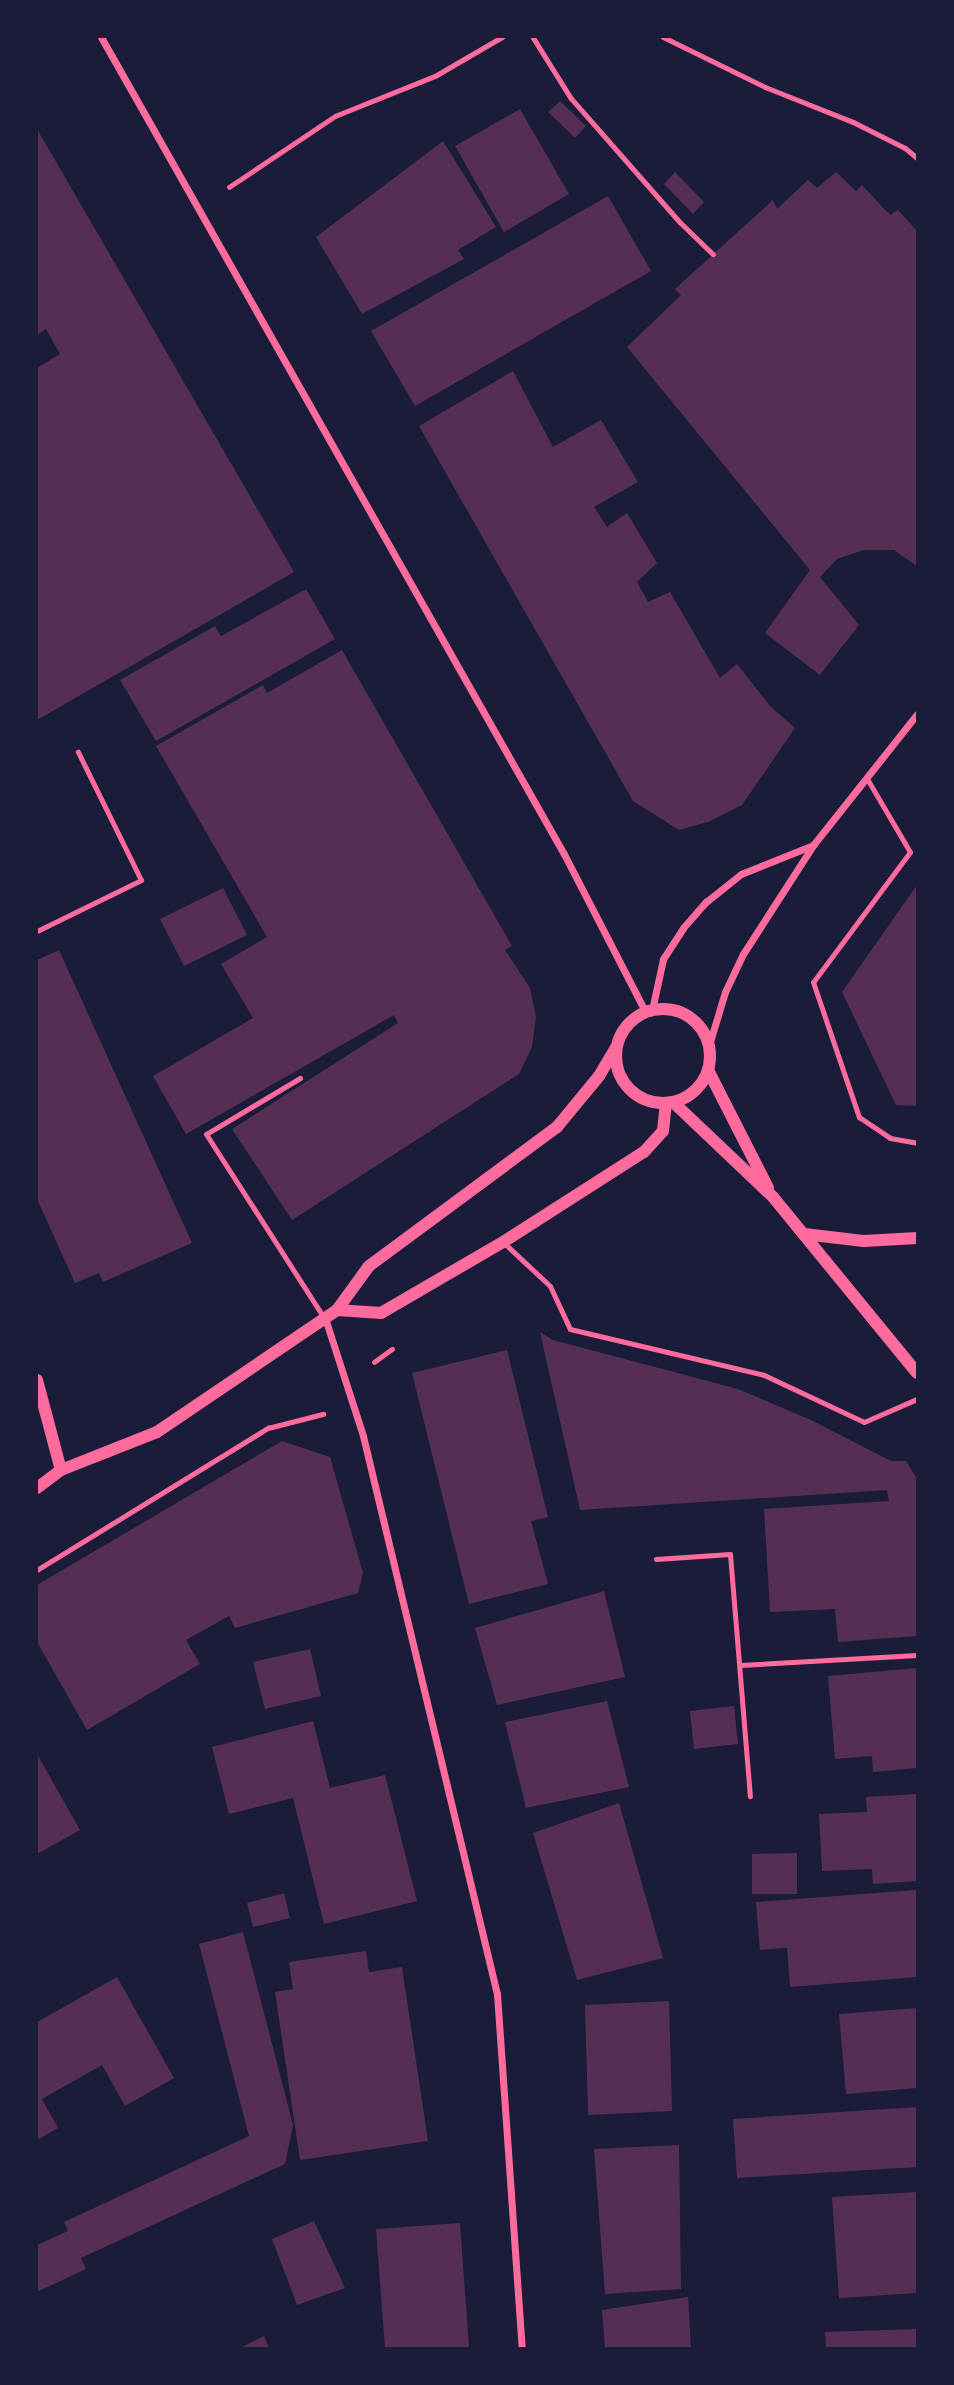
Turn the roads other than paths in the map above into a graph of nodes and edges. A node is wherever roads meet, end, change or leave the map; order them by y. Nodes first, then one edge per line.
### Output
1 (101, 37) edge
2 (663, 37) edge
3 (917, 158) edge
4 (917, 713) edge
5 (78, 752) dead end
6 (866, 778) junction
7 (814, 844) junction
8 (37, 931) edge
9 (649, 1011) junction
10 (709, 1045) junction
11 (616, 1048) junction
12 (708, 1070) junction
13 (300, 1078) dead end
14 (669, 1103) junction
15 (917, 1143) edge
16 (773, 1197) junction
17 (804, 1234) junction
18 (917, 1238) edge
19 (503, 1242) junction
20 (337, 1310) junction
21 (324, 1318) junction
22 (917, 1373) edge
23 (37, 1380) edge
24 (917, 1399) edge
25 (61, 1470) junction
26 (37, 1488) edge
27 (656, 1559) dead end
28 (917, 1655) edge
29 (740, 1665) junction
30 (750, 1796) dead end
31 (522, 2348) edge

1 - 9 street
2 - 3 lane
4 - 6 street
5 - 8 lane
6 - 7 street
6 - 15 lane
7 - 9 street
7 - 10 street
9 - 10 street
9 - 11 street
10 - 12 street
11 - 14 street
11 - 20 street
12 - 14 street
12 - 16 street
13 - 21 lane
14 - 16 street
14 - 19 street
16 - 17 street
17 - 18 street
17 - 22 street
19 - 20 street
19 - 24 lane
20 - 21 street
21 - 25 street
21 - 31 street
23 - 25 street
25 - 26 street
27 - 29 lane
28 - 29 lane
29 - 30 lane

